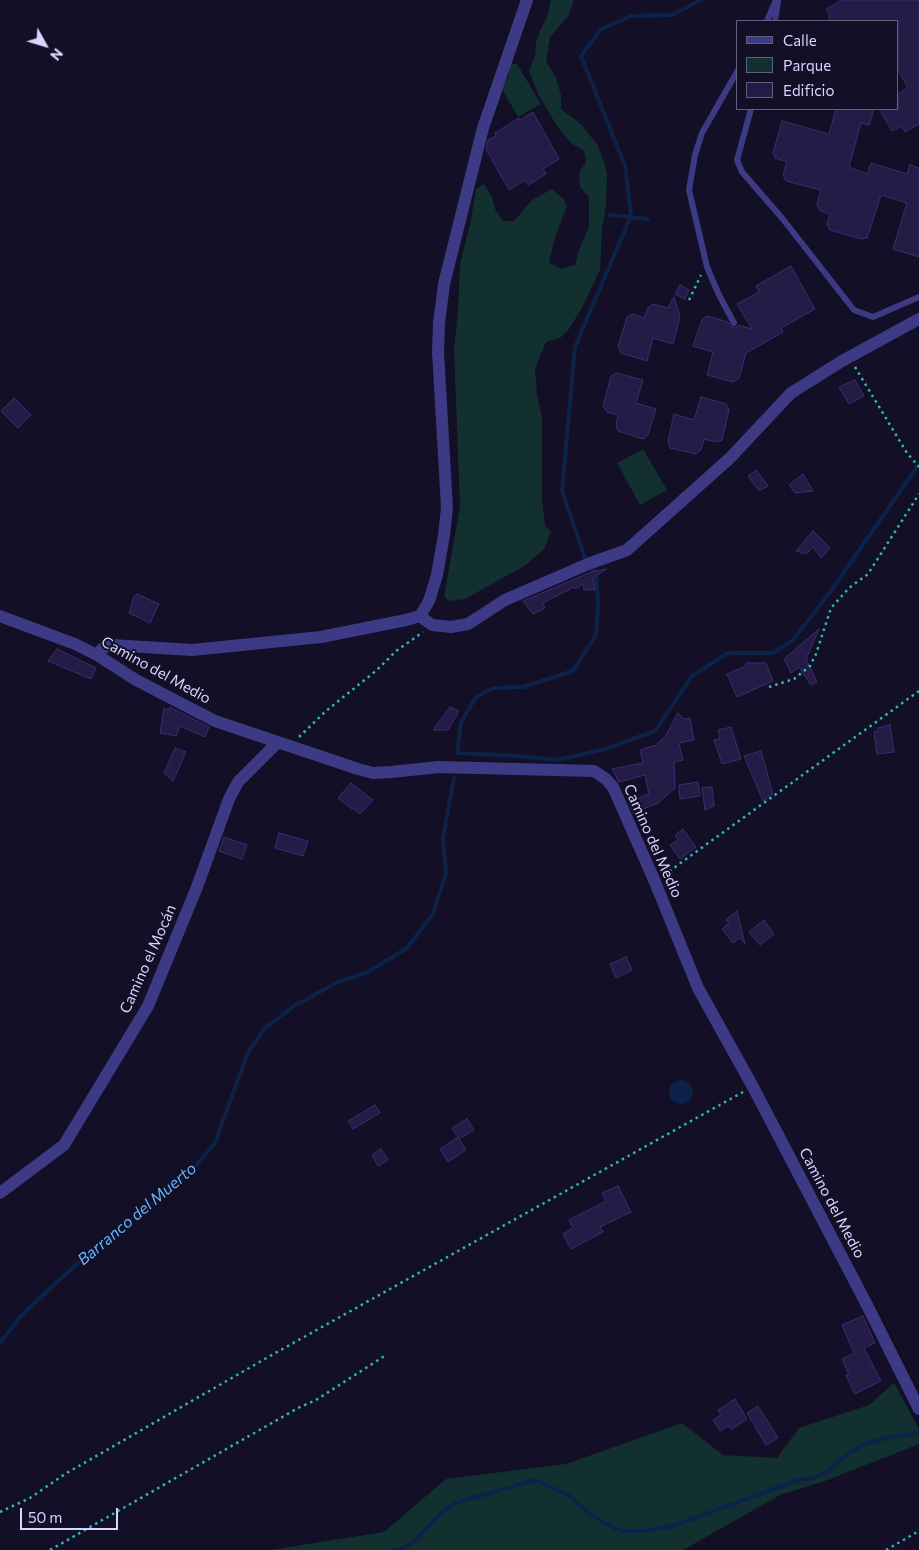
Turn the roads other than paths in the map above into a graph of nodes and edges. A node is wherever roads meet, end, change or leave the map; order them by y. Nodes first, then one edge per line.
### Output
1 (527, 0) edge
2 (777, 0) edge
3 (767, 20) edge
4 (775, 20) edge
5 (736, 74) edge
6 (751, 110) edge
7 (919, 297) edge
8 (919, 319) edge
9 (734, 323) dead end
10 (0, 616) edge
11 (420, 616) junction
12 (97, 655) junction
13 (284, 744) junction
14 (0, 1193) edge
15 (919, 1409) edge

1 - 11 street
2 - 3 lane
2 - 4 lane
5 - 9 lane
6 - 7 lane
8 - 11 street
10 - 12 street, Camino del Medio
11 - 12 street
12 - 13 street, Camino del Medio
13 - 14 street, Camino el Mocán
13 - 15 street, Camino del Medio

